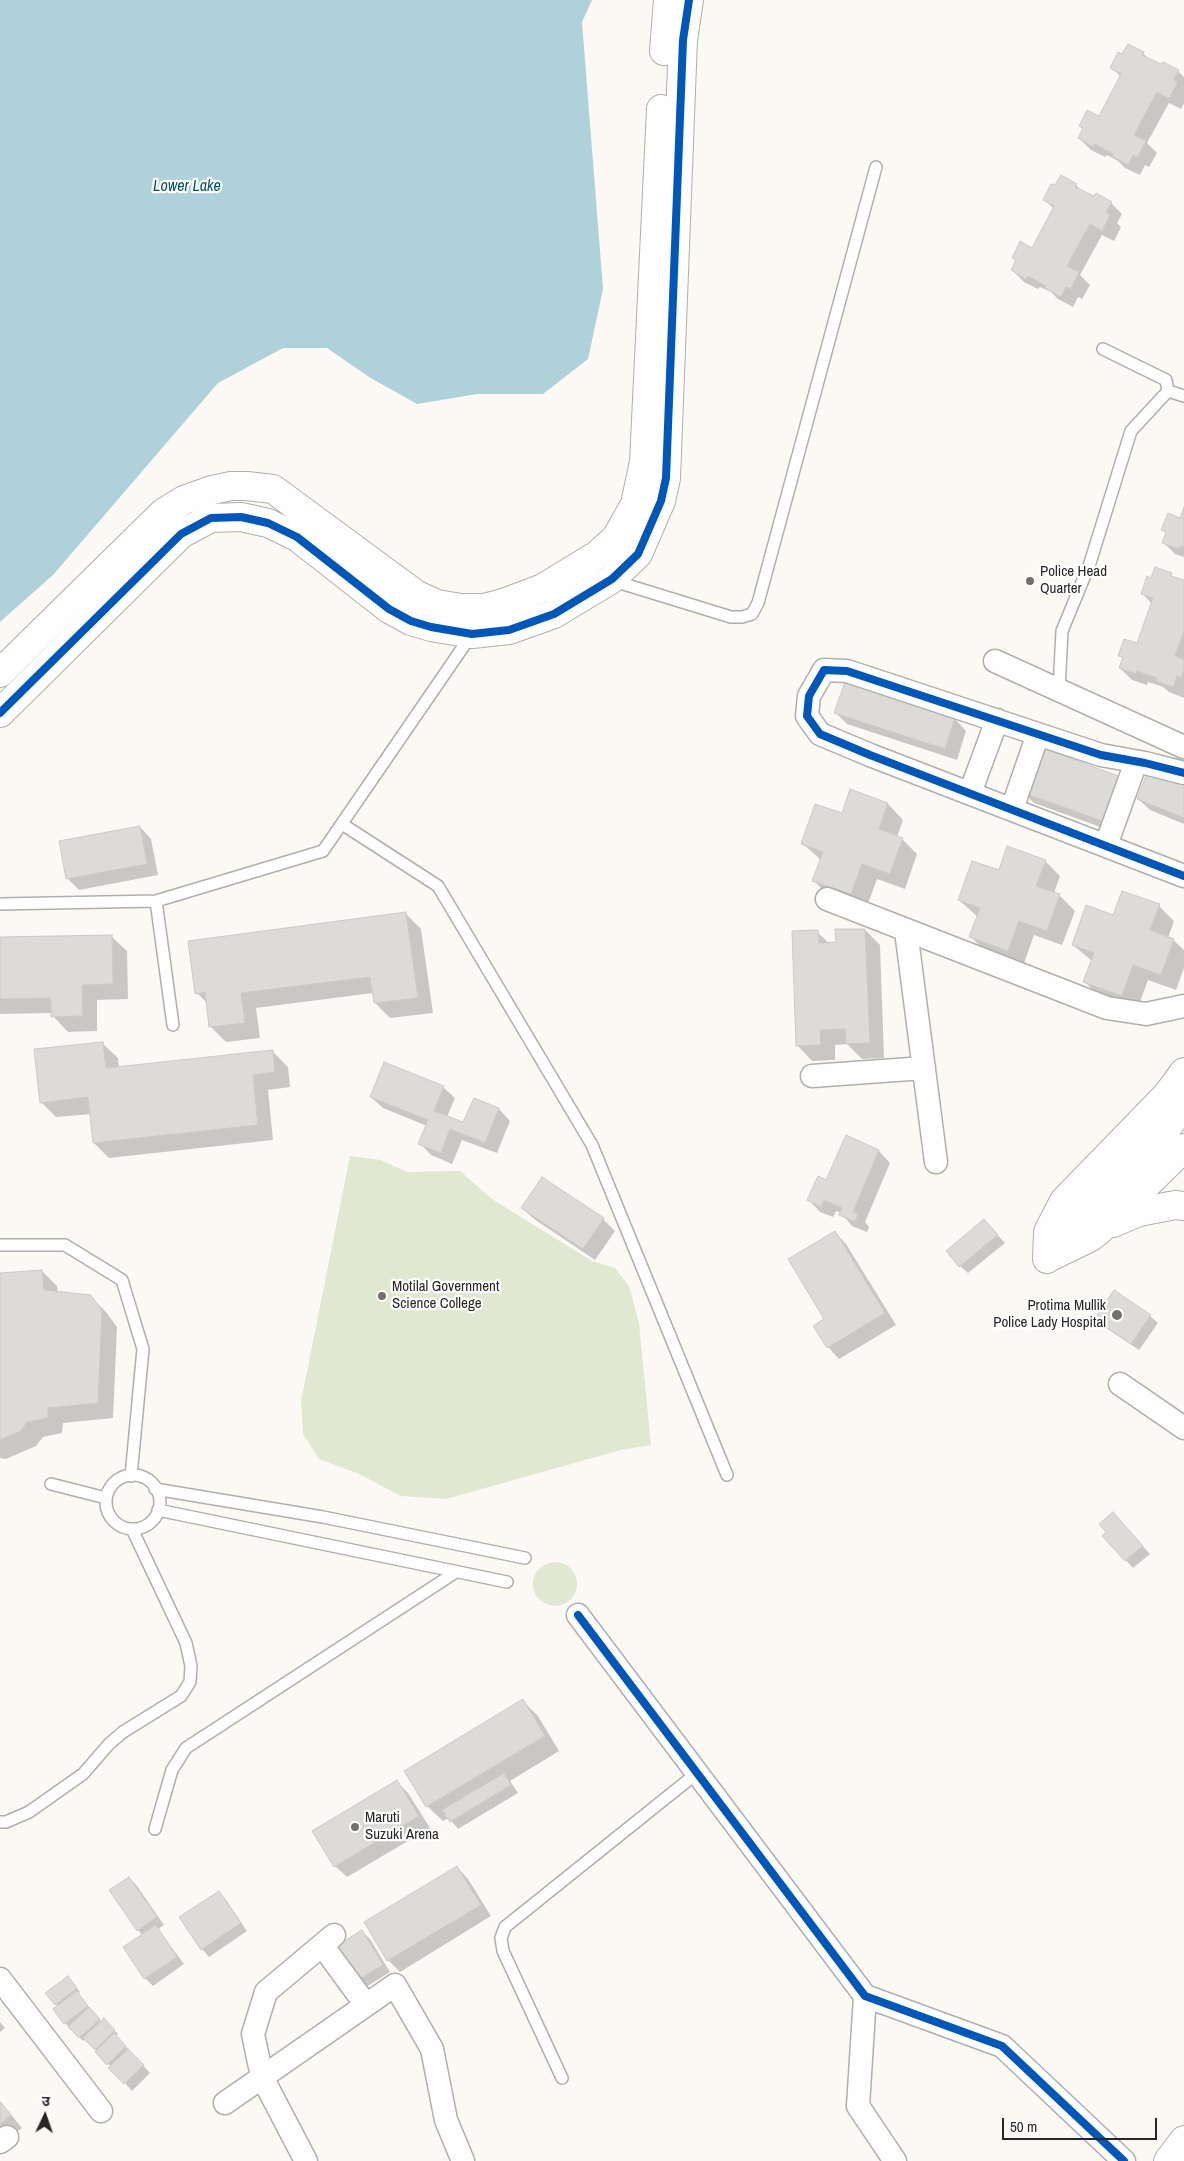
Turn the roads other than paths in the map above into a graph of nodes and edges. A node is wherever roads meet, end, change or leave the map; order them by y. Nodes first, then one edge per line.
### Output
1 (668, 0) edge
2 (689, 0) edge
3 (876, 167) dead end
4 (1103, 349) dead end
5 (1168, 391) junction
6 (1184, 396) edge
7 (576, 569) junction
8 (612, 579) junction
9 (472, 634) junction
10 (995, 661) dead end
11 (0, 673) edge
12 (1059, 690) junction
13 (0, 713) edge
14 (997, 720) junction
15 (1038, 734) junction
16 (1184, 747) edge
17 (1136, 762) junction
18 (1184, 773) edge
19 (970, 793) junction
20 (1012, 809) junction
21 (342, 824) junction
22 (1106, 845) junction
23 (1184, 876) edge
24 (827, 899) dead end
25 (156, 902) junction
26 (0, 904) edge
27 (906, 931) junction
28 (1184, 1006) edge
29 (173, 1025) dead end
30 (924, 1068) junction
31 (1184, 1072) edge
32 (812, 1076) dead end
33 (1184, 1104) edge
34 (1177, 1150) edge
35 (936, 1162) dead end
36 (1184, 1206) edge
37 (1103, 1227) junction
38 (0, 1245) edge
39 (1047, 1259) junction
40 (1120, 1384) dead end
41 (1184, 1428) edge
42 (727, 1475) dead end
43 (131, 1476) junction
44 (51, 1484) dead end
45 (155, 1489) junction
46 (106, 1498) junction
47 (158, 1510) junction
48 (132, 1529) junction
49 (525, 1558) dead end
50 (456, 1572) junction
51 (507, 1582) dead end
52 (578, 1615) dead end
53 (697, 1774) junction
54 (0, 1822) edge
55 (155, 1829) dead end
56 (0, 1979) edge
57 (864, 1996) junction
58 (366, 2005) junction
59 (262, 2077) junction
60 (562, 2078) dead end
61 (225, 2103) dead end
62 (101, 2111) dead end
63 (1184, 2140) edge
64 (306, 2161) edge
65 (463, 2161) edge
66 (895, 2161) edge
67 (1124, 2161) edge
68 (1168, 2161) edge

1 - 7 street
2 - 8 street
3 - 8 lane
4 - 5 lane
5 - 6 lane
5 - 12 lane
7 - 8 lane
7 - 11 street
8 - 9 street
9 - 13 street
9 - 21 lane
10 - 12 street
12 - 16 street
14 - 15 street
14 - 19 street
14 - 19 street
15 - 17 street
15 - 20 street
17 - 18 street
17 - 22 street
19 - 20 street
20 - 22 street
21 - 25 lane
21 - 42 lane
22 - 23 street
24 - 27 street
25 - 26 lane
25 - 29 lane
27 - 28 street
27 - 30 street
30 - 32 street
30 - 35 street
31 - 39 street
33 - 34 street
34 - 37 street
34 - 39 street
36 - 37 street
37 - 39 street
38 - 43 lane
40 - 41 street
43 - 45 lane
43 - 46 lane
44 - 46 lane
45 - 47 lane
45 - 49 lane
46 - 48 lane
47 - 48 lane
47 - 50 lane
48 - 54 lane
50 - 51 lane
50 - 55 lane
52 - 53 street
53 - 57 street
53 - 60 lane
56 - 62 street
57 - 66 street
57 - 67 street
58 - 59 street
58 - 59 street
58 - 65 street
59 - 61 street
59 - 64 street
63 - 68 street

